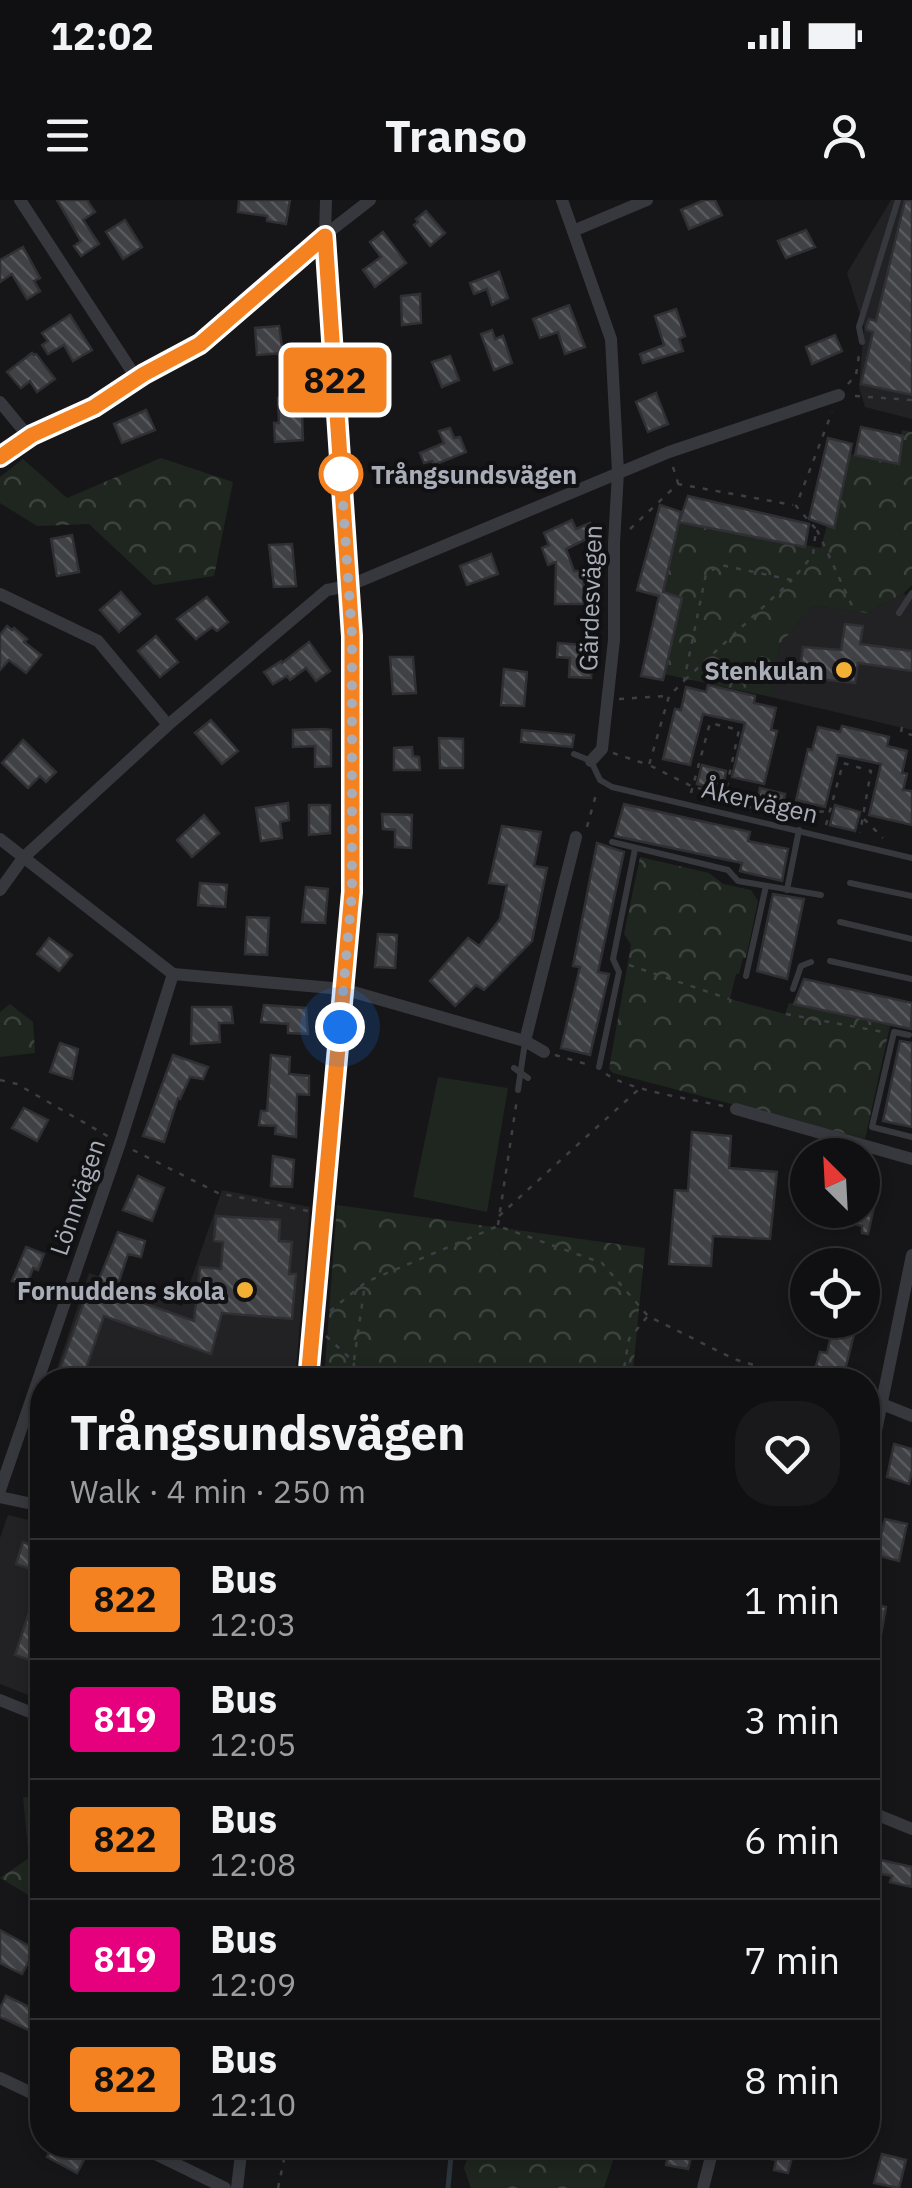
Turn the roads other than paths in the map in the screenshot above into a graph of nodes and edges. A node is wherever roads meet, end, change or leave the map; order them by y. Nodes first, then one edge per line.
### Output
1 (20, 200) edge
2 (326, 200) edge
3 (370, 200) edge
4 (562, 200) edge
5 (647, 200) edge
6 (898, 200) edge
7 (573, 231) junction
8 (325, 236) junction
9 (862, 342) road end
10 (137, 379) junction
11 (838, 395) road end
12 (0, 402) edge
13 (29, 437) junction
14 (0, 457) edge
15 (618, 472) junction
16 (348, 586) junction
17 (912, 593) edge
18 (0, 594) edge
19 (899, 613) dead end
20 (168, 725) junction
21 (574, 754) dead end
22 (591, 762) junction
23 (799, 830) junction
24 (583, 837) road end
25 (0, 838) edge
26 (612, 842) dead end
27 (634, 849) junction
28 (23, 858) junction
29 (912, 858) edge
30 (850, 883) dead end
31 (766, 886) junction
32 (0, 890) edge
33 (787, 890) junction
34 (820, 896) dead end
35 (912, 896) edge
36 (840, 922) dead end
37 (912, 939) edge
38 (830, 961) dead end
39 (811, 962) dead end
40 (172, 974) junction
41 (746, 976) dead end
42 (912, 980) edge
43 (343, 989) junction
44 (792, 989) dead end
45 (909, 1035) dead end
46 (525, 1041) junction
47 (544, 1052) road end
48 (599, 1067) road end
49 (518, 1070) junction
50 (528, 1078) dead end
51 (518, 1090) road end
52 (736, 1109) road end
53 (912, 1137) edge
54 (912, 1159) edge
55 (912, 1255) edge
56 (43, 1368) edge
57 (309, 1368) edge
58 (882, 1404) junction
59 (30, 1406) edge
60 (880, 1413) edge
61 (912, 1416) edge
62 (0, 1493) edge
63 (30, 1502) edge
64 (0, 1700) edge
65 (30, 1712) edge
66 (880, 1816) edge
67 (912, 1829) edge
68 (0, 2078) edge
69 (30, 2092) edge
70 (164, 2158) edge
71 (240, 2158) edge
72 (710, 2158) edge
73 (225, 2188) edge
74 (237, 2188) edge
75 (702, 2188) edge

1 - 10 street
2 - 8 street
3 - 8 street
4 - 7 street, Gärdesvägen
5 - 7 street
6 - 9 lane
7 - 15 street, Gärdesvägen
8 - 10 street
8 - 16 street
10 - 13 street
11 - 15 street
12 - 13 street
13 - 14 street
15 - 16 street
15 - 22 street, Gärdesvägen
16 - 20 street
16 - 43 street
17 - 19 lane
18 - 20 street
20 - 28 street
21 - 22 lane
22 - 23 lane, Åkervägen
23 - 29 lane, Åkervägen
23 - 33 lane
24 - 46 street
25 - 28 street
26 - 27 lane
27 - 31 lane
27 - 48 lane
28 - 32 street
28 - 40 street
30 - 35 lane
31 - 33 lane
31 - 41 lane
33 - 34 lane
36 - 37 lane
38 - 42 lane
39 - 44 lane
40 - 43 street
40 - 56 street, Lönnvägen
43 - 46 street
43 - 57 street
45 - 53 lane
46 - 47 street
46 - 49 lane
49 - 50 lane
49 - 51 lane
52 - 54 street
55 - 58 street
58 - 60 street
58 - 61 street
59 - 62 street, Lönnvägen
62 - 63 street
64 - 65 street
66 - 67 street
68 - 69 street
70 - 73 street
71 - 74 street
72 - 75 street

